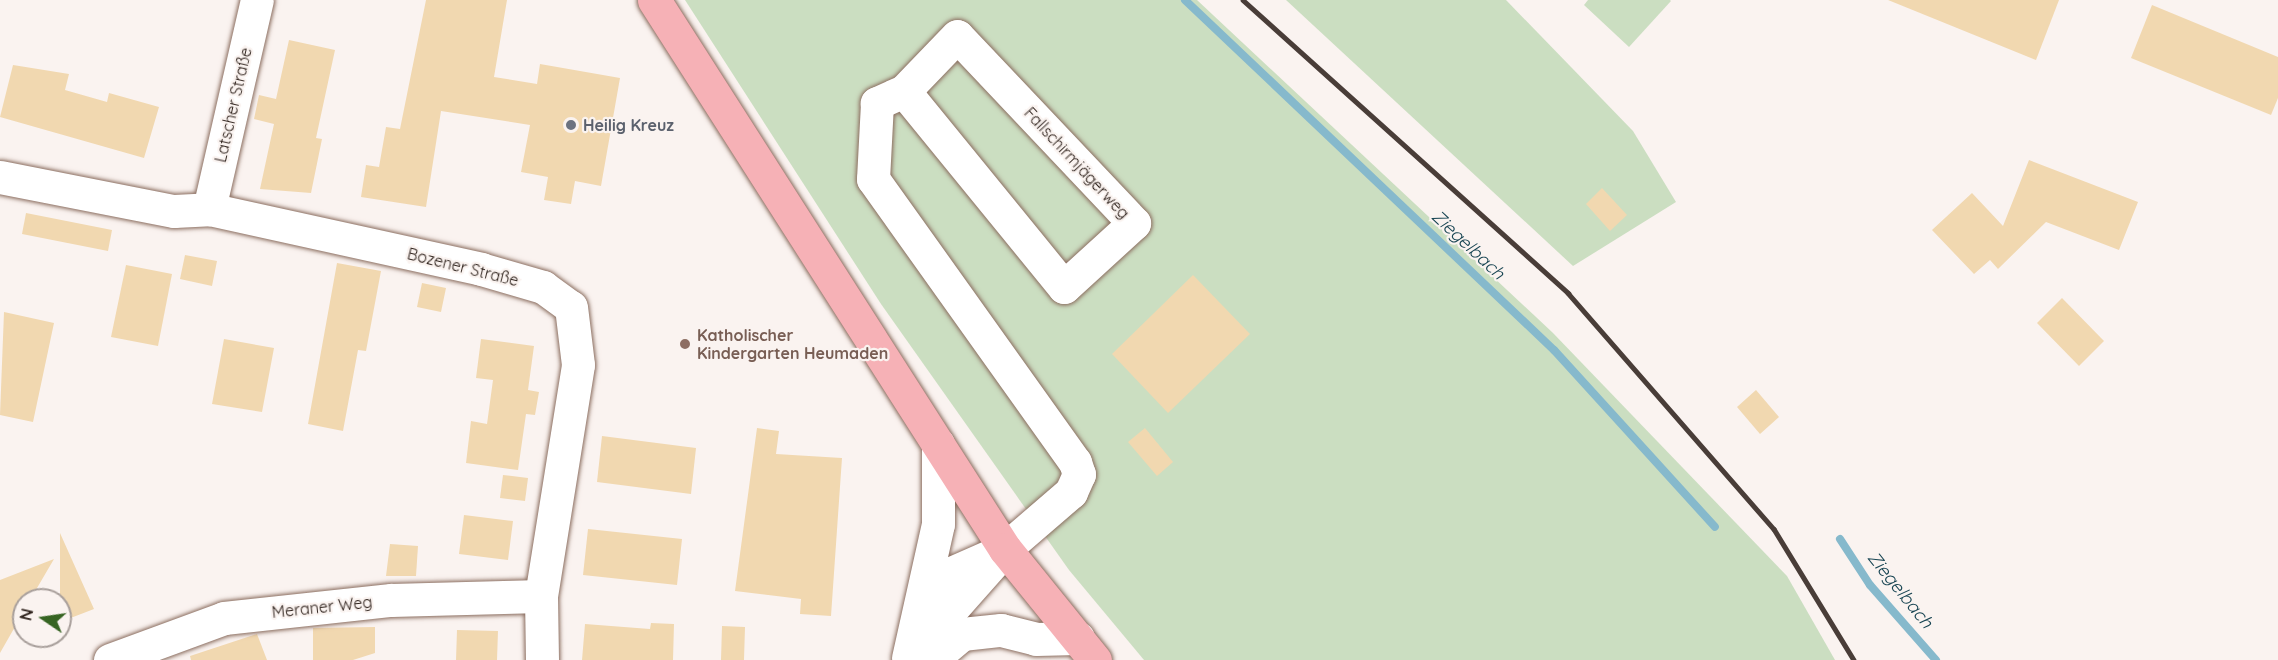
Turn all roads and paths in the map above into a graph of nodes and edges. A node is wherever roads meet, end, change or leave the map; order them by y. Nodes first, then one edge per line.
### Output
1 (257, 0) edge
2 (654, 0) edge
3 (904, 91) junction
4 (0, 177) edge
5 (209, 209) junction
6 (938, 444) junction
7 (1005, 549) junction
8 (541, 596) junction
9 (918, 611) junction
10 (1087, 649) edge
11 (110, 660) edge
12 (543, 660) edge
13 (907, 660) edge
14 (918, 660) edge
15 (932, 660) edge

1 - 5 street, Latscher Straße
2 - 6 main road
3 - 3 street, Fallschirmjägerweg
3 - 7 street, Fallschirmjägerweg
4 - 5 street, Bozener Straße
5 - 8 street, Bozener Straße
6 - 7 main road
6 - 9 street
7 - 9 street
7 - 10 main road
7 - 14 street
8 - 11 street, Meraner Weg
8 - 12 street, Bozener Straße
9 - 13 street
10 - 15 street

